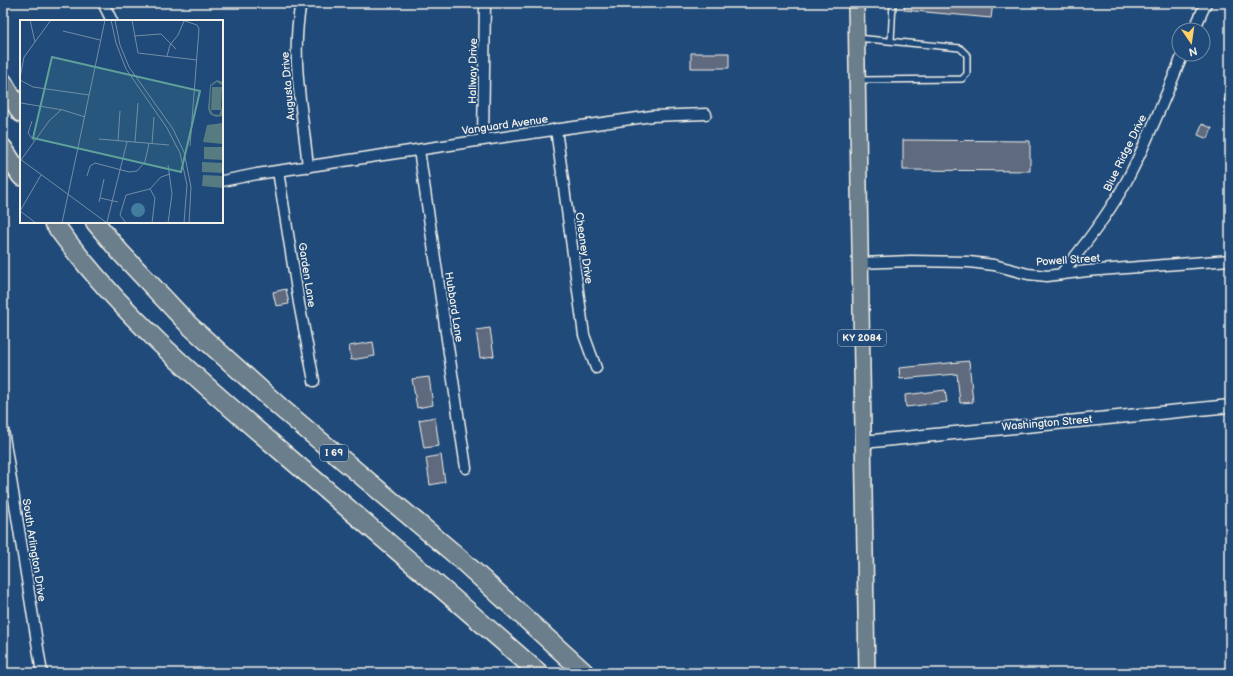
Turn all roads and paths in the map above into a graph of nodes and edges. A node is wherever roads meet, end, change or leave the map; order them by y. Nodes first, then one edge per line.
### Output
1 (103, 3) edge
2 (301, 3) edge
3 (485, 3) edge
4 (856, 3) edge
5 (893, 3) edge
6 (1206, 3) edge
7 (112, 20) edge
8 (1198, 22) edge
9 (857, 38) junction
10 (891, 40) junction
11 (1180, 62) edge
12 (856, 80) junction
13 (3, 82) edge
14 (20, 111) edge
15 (706, 114) dead end
16 (556, 129) junction
17 (483, 140) junction
18 (3, 148) edge
19 (419, 150) junction
20 (308, 167) junction
21 (278, 171) junction
22 (20, 174) edge
23 (223, 181) edge
24 (54, 223) edge
25 (96, 223) edge
26 (1230, 260) edge
27 (860, 263) junction
28 (1061, 274) junction
29 (596, 368) dead end
30 (314, 381) dead end
31 (1230, 406) edge
32 (3, 430) edge
33 (863, 442) junction
34 (466, 468) dead end
35 (42, 673) edge
36 (539, 673) edge
37 (585, 673) edge
38 (867, 673) edge

1 - 7 street
2 - 20 street, Augusta Drive
3 - 17 street, Hallway Drive
4 - 9 main road, KY 2084
5 - 10 lane
6 - 8 street
9 - 10 lane
9 - 12 main road, KY 2084
10 - 12 lane
11 - 28 street, Blue Ridge Drive
12 - 27 main road, KY 2084
13 - 14 highway
15 - 16 street, Vanguard Avenue
16 - 17 street, Vanguard Avenue
16 - 29 street, Cheaney Drive
17 - 19 street, Vanguard Avenue
18 - 22 highway
19 - 20 street, Vanguard Avenue
19 - 34 street, Hubbard Lane
20 - 21 street, Vanguard Avenue
21 - 23 street
21 - 30 street, Garden Lane
24 - 36 highway
25 - 37 highway, I 69
26 - 28 street, Powell Street
27 - 28 street, Powell Street
27 - 33 main road, KY 2084
31 - 33 street, Washington Street
32 - 35 street, South Arlington Drive
33 - 38 main road, KY 2084

